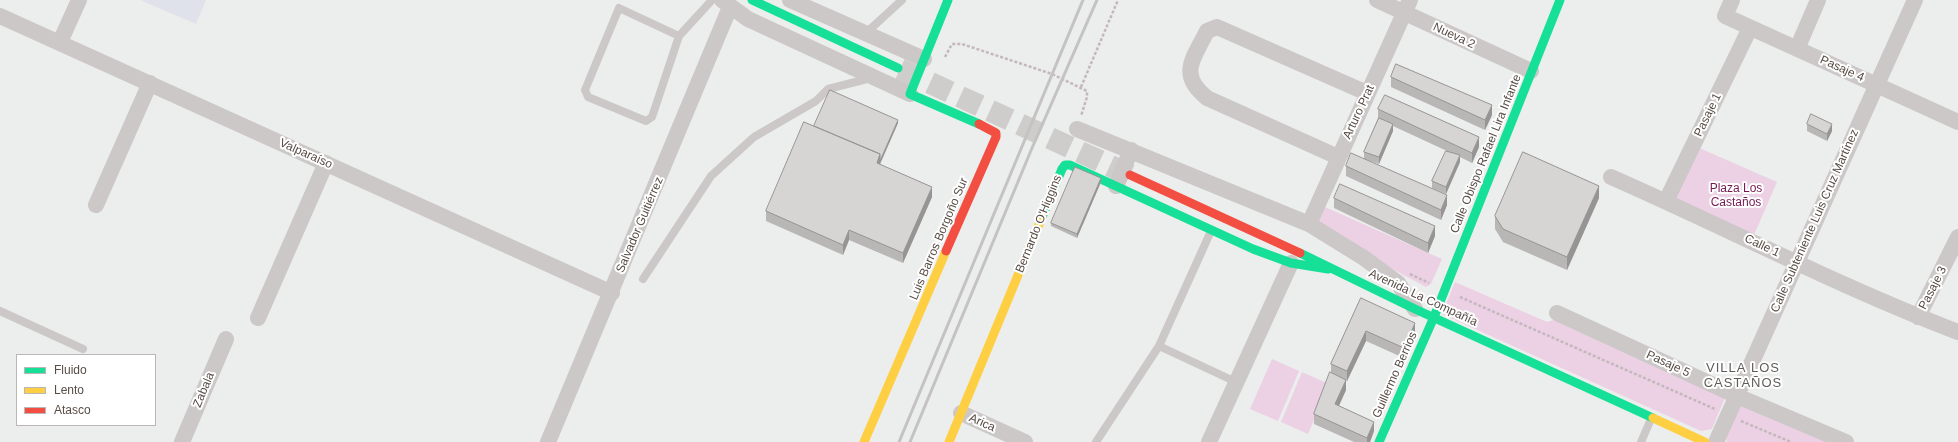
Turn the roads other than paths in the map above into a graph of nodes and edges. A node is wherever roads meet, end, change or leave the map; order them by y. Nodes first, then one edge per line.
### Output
1 (79, 0) edge
2 (712, 0) edge
3 (752, 0) edge
4 (790, 0) edge
5 (902, 0) edge
6 (948, 0) edge
7 (1376, 0) edge
8 (1560, 0) edge
9 (1732, 0) edge
10 (1818, 0) edge
11 (1915, 0) edge
12 (726, 4) edge
13 (1407, 6) edge
14 (0, 16) edge
15 (1750, 28) junction
16 (866, 33) junction
17 (679, 36) junction
18 (60, 42) junction
19 (1796, 49) junction
20 (924, 59) junction
21 (898, 68) tunnel mouth
22 (1531, 72) junction
23 (874, 77) junction
24 (150, 83) junction
25 (1876, 85) junction
26 (1367, 93) junction
27 (910, 94) junction
28 (1958, 121) edge
29 (1077, 129) road end
30 (1131, 150) junction
31 (1338, 157) junction
32 (326, 163) junction
33 (1130, 175) tunnel mouth
34 (1612, 177) dead end
35 (1116, 186) junction
36 (1666, 201) junction
37 (96, 205) dead end
38 (1309, 224) junction
39 (1211, 230) junction
40 (1958, 237) edge
41 (1291, 263) junction
42 (1796, 263) junction
43 (1336, 270) junction
44 (643, 279) dead end
45 (612, 293) junction
46 (1415, 309) junction
47 (0, 311) edge
48 (1557, 313) dead end
49 (1434, 317) junction
50 (1918, 317) junction
51 (258, 318) dead end
52 (1958, 332) edge
53 (226, 339) dead end
54 (1159, 346) junction
55 (83, 349) dead end
56 (1236, 382) junction
57 (1737, 396) junction
58 (961, 413) junction
59 (1651, 418) junction
60 (182, 442) edge
61 (548, 442) edge
62 (864, 442) edge
63 (949, 442) edge
64 (1025, 442) edge
65 (1096, 442) edge
66 (1208, 442) edge
67 (1379, 442) edge
68 (1641, 442) edge
69 (1705, 442) edge
70 (1716, 442) edge
71 (1846, 442) edge

1 - 18 street
2 - 17 lane
3 - 21 street
4 - 16 street
5 - 16 lane
6 - 20 street
7 - 13 street, Nueva 2
8 - 22 street, Calle Obispo Rafael Lira Infante
9 - 15 street, Pasaje 4
10 - 19 street
11 - 25 street, Calle Subteniente Luis Cruz Martínez
12 - 23 street
12 - 45 street, Salvador Guitiérrez
13 - 22 street, Nueva 2
13 - 26 street, Arturo Prat
14 - 18 street, Valparaíso
15 - 19 street, Pasaje 4
15 - 36 street, Pasaje 1
16 - 20 street
17 - 17 lane
18 - 24 street, Valparaíso
19 - 25 street, Pasaje 4
20 - 27 street
22 - 49 street, Calle Obispo Rafael Lira Infante
23 - 27 street
23 - 44 lane
24 - 32 street, Valparaíso
24 - 37 street
25 - 28 street, Pasaje 4
25 - 42 street, Calle Subteniente Luis Cruz Martínez
26 - 31 street, Arturo Prat
26 - 31 street
27 - 62 street, Luis Barros Borgoño Sur
29 - 30 street
30 - 35 street
30 - 38 street
31 - 38 street, Arturo Prat
32 - 45 street, Valparaíso
32 - 51 street
33 - 43 street, Avenida La Compañía
34 - 36 street, Calle 1
35 - 39 street, Bernardo O'Higgins
35 - 58 street, Bernardo O'Higgins
36 - 42 street, Calle 1
38 - 46 street
39 - 41 street, Bernardo O'Higgins
39 - 54 lane
40 - 50 street, Pasaje 3
41 - 43 street, Bernardo O'Higgins
41 - 56 street
42 - 50 street, Calle 1
42 - 57 street, Calle Subteniente Luis Cruz Martínez
43 - 46 street, Avenida La Compañía
45 - 61 street, Salvador Guitiérrez
46 - 49 street, Avenida La Compañía
47 - 55 lane
48 - 57 street, Pasaje 5
49 - 59 street, Avenida La Compañía
49 - 67 street, Guillermo Berrios
50 - 52 street, Calle 1
53 - 60 street, Zabala
54 - 56 lane
54 - 65 lane
56 - 66 street
57 - 70 street, Calle Subteniente Luis Cruz Martínez
57 - 71 street, Pasaje 5
58 - 63 street, Bernardo O'Higgins
58 - 64 street, Arica
59 - 68 lane
59 - 69 street, Avenida La Compañía

